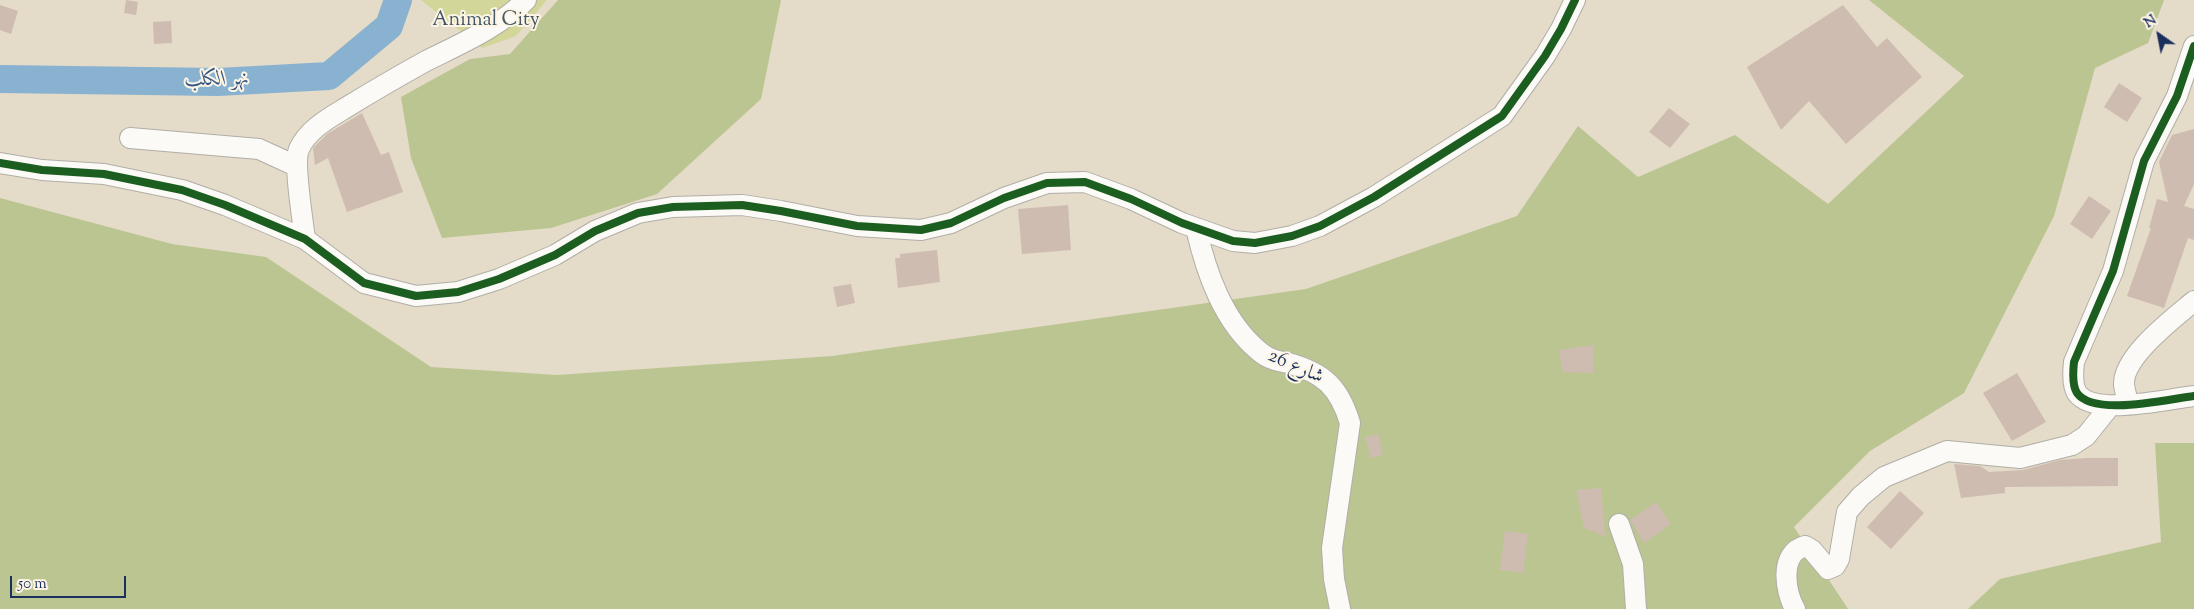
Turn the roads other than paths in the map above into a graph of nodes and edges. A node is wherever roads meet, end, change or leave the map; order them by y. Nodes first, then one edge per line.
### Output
1 (526, 0) edge
2 (1575, 0) edge
3 (2194, 46) edge
4 (130, 138) dead end
5 (0, 163) edge
6 (296, 166) junction
7 (1196, 228) junction
8 (305, 239) junction
9 (2194, 301) edge
10 (2194, 396) edge
11 (2119, 405) junction
12 (1619, 524) dead end
13 (1340, 609) edge
14 (1636, 609) edge
15 (1795, 609) edge

1 - 6 street
2 - 7 street
3 - 11 street
4 - 6 street
5 - 8 street
6 - 8 street
7 - 8 street
7 - 13 street, شارع 26
9 - 11 street
10 - 11 street
11 - 15 street
12 - 14 street

